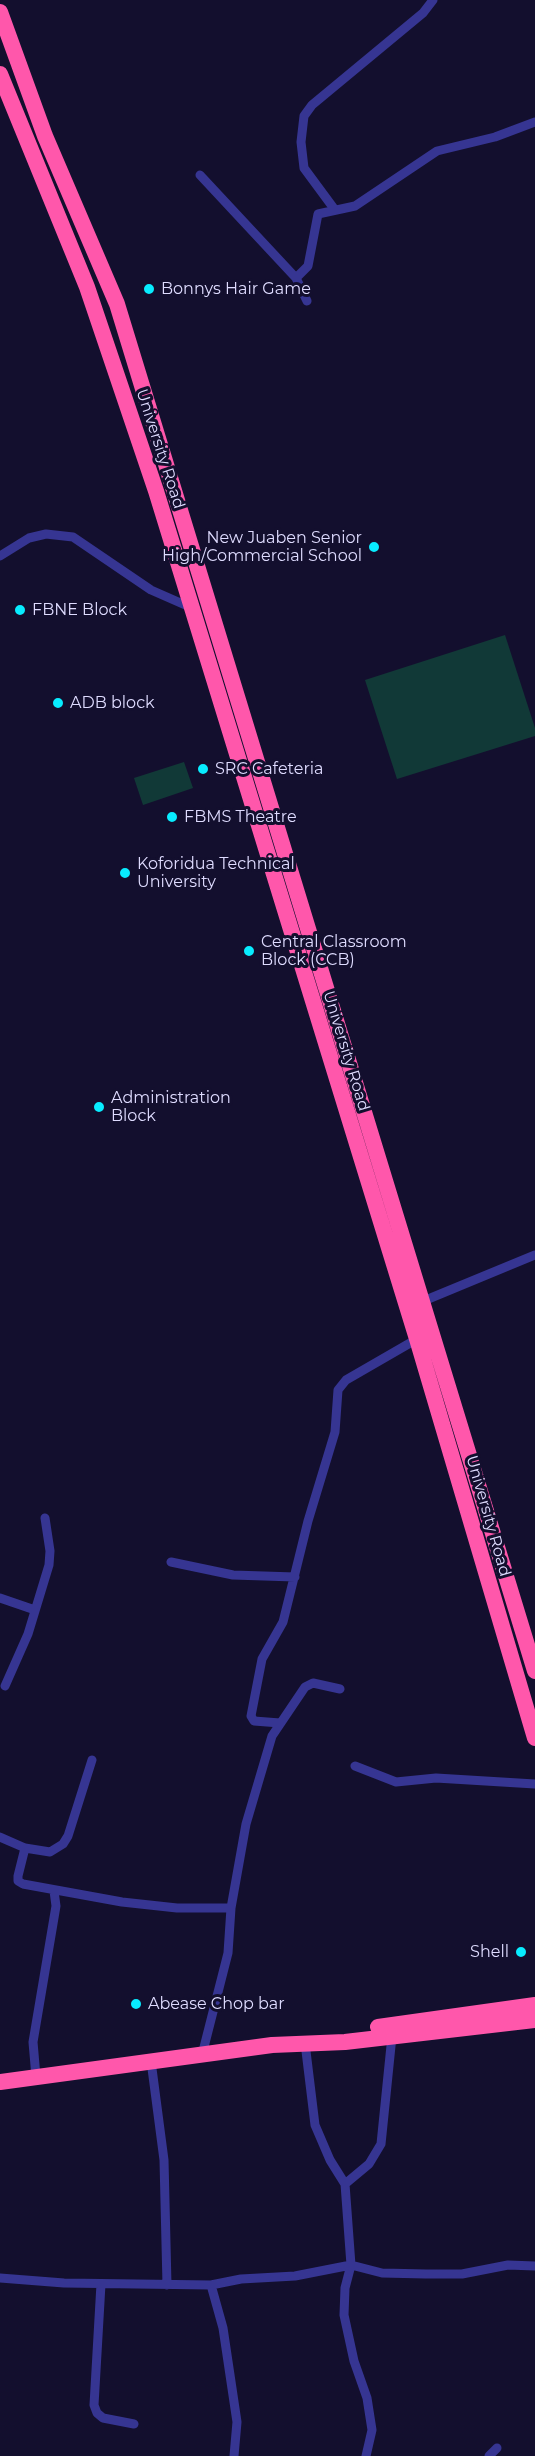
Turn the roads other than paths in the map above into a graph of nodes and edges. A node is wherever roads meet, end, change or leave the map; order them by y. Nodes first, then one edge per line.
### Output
1 (433, 0) edge
2 (0, 12) edge
3 (0, 74) edge
4 (535, 123) edge
5 (200, 175) dead end
6 (335, 210) junction
7 (296, 278) junction
8 (308, 301) dead end
9 (0, 556) edge
10 (190, 607) junction
11 (211, 614) junction
12 (535, 1255) edge
13 (421, 1302) junction
14 (417, 1338) junction
15 (45, 1518) dead end
16 (171, 1562) dead end
17 (295, 1577) junction
18 (0, 1598) edge
19 (35, 1610) junction
20 (535, 1671) edge
21 (5, 1686) dead end
22 (340, 1689) dead end
23 (280, 1723) junction
24 (535, 1738) edge
25 (92, 1760) dead end
26 (355, 1766) dead end
27 (535, 1784) edge
28 (0, 1837) edge
29 (25, 1848) junction
30 (54, 1891) junction
31 (231, 1908) junction
32 (535, 2005) edge
33 (535, 2020) edge
34 (392, 2036) junction
35 (307, 2042) junction
36 (202, 2055) junction
37 (151, 2061) junction
38 (36, 2077) junction
39 (0, 2082) edge
40 (345, 2184) junction
41 (351, 2265) junction
42 (535, 2266) edge
43 (0, 2278) edge
44 (102, 2284) junction
45 (211, 2284) junction
46 (168, 2285) junction
47 (134, 2424) dead end
48 (497, 2448) dead end
49 (234, 2456) edge
50 (366, 2456) edge
51 (489, 2456) edge

1 - 6 street
2 - 11 highway, University Road
3 - 10 highway, University Road
4 - 6 street
5 - 7 street
6 - 7 street
7 - 8 street
9 - 10 street
10 - 11 street
10 - 14 highway, University Road
11 - 13 highway, University Road
12 - 13 street
13 - 20 highway, University Road
14 - 17 street
14 - 24 highway, University Road
15 - 19 street
16 - 17 street
17 - 23 street
18 - 19 street
19 - 21 street
22 - 23 street
23 - 31 street
25 - 29 street
26 - 27 street
28 - 29 street
29 - 30 street
30 - 31 street
30 - 38 street
31 - 36 street
32 - 35 highway
33 - 34 highway
34 - 35 highway
34 - 40 street
35 - 36 highway
35 - 40 street
36 - 37 highway
37 - 38 highway
37 - 46 street
38 - 39 highway
40 - 41 street
41 - 42 street
41 - 45 street
41 - 50 street
43 - 44 street
44 - 46 street
44 - 47 street
45 - 46 street
45 - 49 street
48 - 51 street

